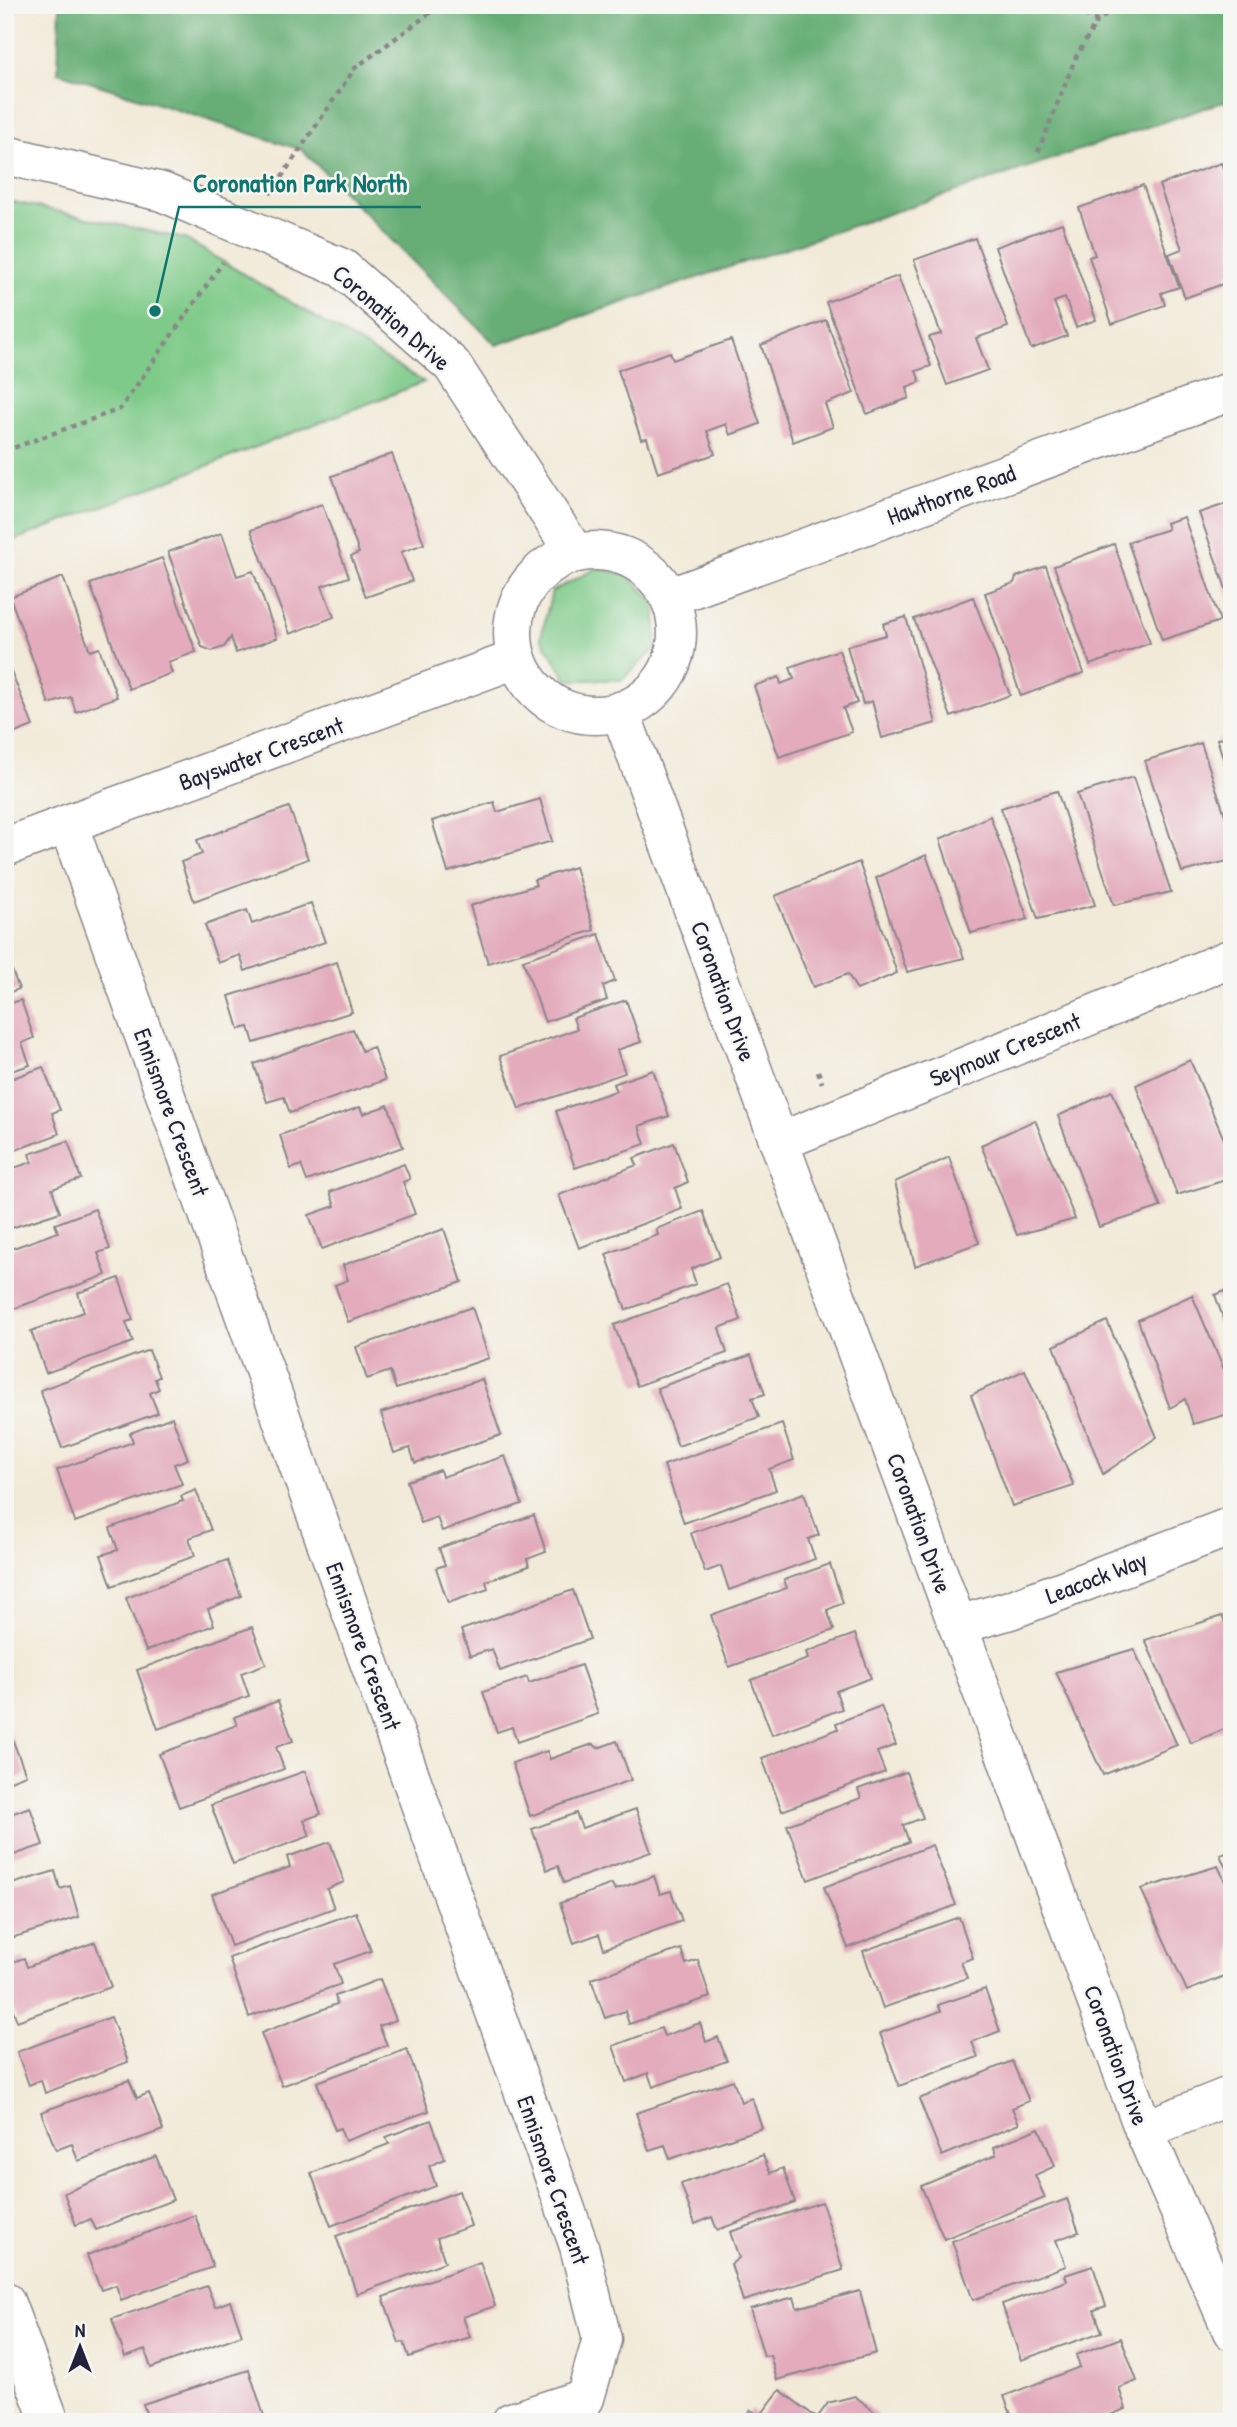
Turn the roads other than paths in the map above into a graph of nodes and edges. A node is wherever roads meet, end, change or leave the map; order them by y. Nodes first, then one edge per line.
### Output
1 (5, 155) edge
2 (1232, 391) edge
3 (575, 553) junction
4 (670, 597) junction
5 (516, 659) junction
6 (620, 711) junction
7 (68, 824) junction
8 (5, 847) edge
9 (1232, 958) edge
10 (779, 1142) junction
11 (1232, 1526) edge
12 (958, 1625) junction
13 (1232, 2095) edge
14 (1144, 2130) junction
15 (5, 2301) edge
16 (1232, 2331) edge
17 (50, 2422) edge
18 (510, 2422) edge

1 - 3 street, Coronation Drive
2 - 4 street, Hawthorne Road
3 - 4 street
3 - 5 street
4 - 6 street
5 - 6 street
5 - 7 street, Bayswater Crescent
6 - 10 street, Coronation Drive
7 - 8 street, Bayswater Crescent
7 - 18 street, Ennismore Crescent
9 - 10 street, Seymour Crescent
10 - 12 street, Coronation Drive
11 - 12 street, Leacock Way
12 - 14 street, Coronation Drive
13 - 14 street
14 - 16 street, Coronation Drive
15 - 17 street

